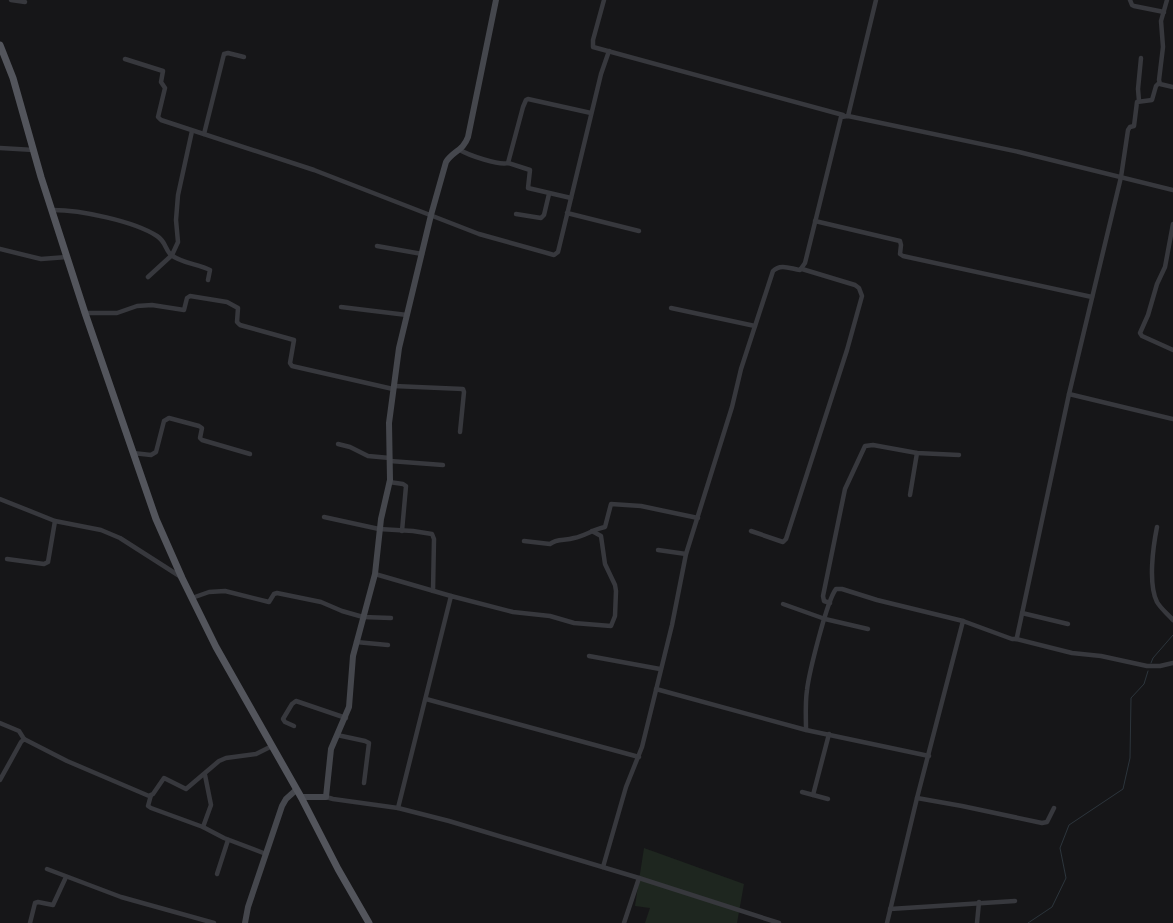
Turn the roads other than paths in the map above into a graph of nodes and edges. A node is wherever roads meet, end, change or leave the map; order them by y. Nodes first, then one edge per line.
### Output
1 (11, 0) edge
2 (496, 0) edge
3 (604, 0) edge
4 (876, 0) edge
5 (1130, 0) edge
6 (1167, 0) edge
7 (25, 2) dead end
8 (1164, 12) junction
9 (0, 45) edge
10 (608, 51) junction
11 (244, 56) dead end
12 (1141, 58) dead end
13 (125, 59) dead end
14 (1159, 83) junction
15 (1173, 87) edge
16 (1139, 101) junction
17 (591, 113) junction
18 (845, 116) junction
19 (192, 131) junction
20 (204, 134) junction
21 (0, 148) edge
22 (34, 150) junction
23 (460, 150) junction
24 (508, 163) junction
25 (1121, 178) junction
26 (1173, 190) edge
27 (549, 194) junction
28 (571, 198) junction
29 (53, 210) junction
30 (567, 213) junction
31 (516, 214) dead end
32 (431, 215) junction
33 (815, 220) junction
34 (1173, 224) edge
35 (639, 231) dead end
36 (377, 246) dead end
37 (0, 249) edge
38 (422, 254) junction
39 (172, 255) junction
40 (67, 257) junction
41 (802, 269) junction
42 (148, 277) dead end
43 (208, 280) dead end
44 (1092, 297) junction
45 (341, 307) dead end
46 (670, 308) dead end
47 (85, 313) junction
48 (407, 315) junction
49 (755, 326) junction
50 (1173, 350) edge
51 (393, 387) junction
52 (1069, 394) junction
53 (1173, 419) edge
54 (460, 432) dead end
55 (338, 444) dead end
56 (917, 452) junction
57 (133, 453) junction
58 (250, 454) dead end
59 (959, 455) dead end
60 (390, 459) junction
61 (443, 465) dead end
62 (389, 482) junction
63 (910, 496) dead end
64 (0, 499) edge
65 (324, 517) dead end
66 (698, 518) junction
67 (56, 521) junction
68 (1157, 527) dead end
69 (379, 529) junction
70 (592, 530) junction
71 (402, 531) junction
72 (751, 532) dead end
73 (524, 541) dead end
74 (658, 550) dead end
75 (686, 554) junction
76 (7, 559) dead end
77 (375, 574) junction
78 (182, 578) junction
79 (433, 591) junction
80 (451, 596) junction
81 (192, 598) junction
82 (830, 603) junction
83 (783, 604) dead end
84 (1022, 613) junction
85 (363, 617) junction
86 (391, 618) dead end
87 (825, 619) junction
88 (1173, 620) edge
89 (963, 621) junction
90 (1068, 624) dead end
91 (868, 629) dead end
92 (1016, 639) junction
93 (356, 642) junction
94 (388, 645) dead end
95 (589, 656) dead end
96 (1173, 663) edge
97 (660, 669) junction
98 (656, 689) junction
99 (426, 698) junction
100 (346, 718) junction
101 (0, 723) edge
102 (294, 726) dead end
103 (806, 730) junction
104 (829, 734) junction
105 (337, 735) junction
106 (24, 739) junction
107 (272, 746) junction
108 (929, 756) junction
109 (639, 757) junction
110 (205, 775) junction
111 (0, 780) edge
112 (364, 783) dead end
113 (296, 790) junction
114 (802, 792) dead end
115 (151, 795) junction
116 (813, 795) junction
117 (326, 796) junction
118 (301, 797) junction
119 (917, 798) junction
120 (828, 799) dead end
121 (398, 808) junction
122 (1054, 808) dead end
123 (204, 827) junction
124 (228, 840) junction
125 (266, 854) junction
126 (603, 868) junction
127 (47, 870) dead end
128 (217, 874) dead end
129 (66, 877) junction
130 (639, 878) junction
131 (1015, 901) dead end
132 (979, 902) junction
133 (890, 909) junction
134 (30, 923) edge
135 (214, 923) edge
136 (245, 923) edge
137 (369, 923) edge
138 (624, 923) edge
139 (778, 923) edge
140 (887, 923) edge
141 (976, 923) edge

1 - 7 street
2 - 23 street
3 - 10 street
4 - 18 street
5 - 8 street
6 - 8 street
8 - 14 street
9 - 22 main road
10 - 17 street
10 - 18 street
11 - 20 street
12 - 16 street
13 - 19 street
14 - 15 street
14 - 16 street
16 - 25 street
17 - 24 street
17 - 28 street
18 - 25 street
18 - 33 street
19 - 20 street
19 - 39 street
20 - 32 street
21 - 22 street
22 - 29 main road
23 - 24 street
23 - 32 street
24 - 27 street
25 - 26 street
25 - 44 street
27 - 28 street
27 - 31 street
28 - 30 street
29 - 39 street
29 - 40 main road
30 - 32 street
30 - 35 street
32 - 38 street
33 - 41 street
33 - 44 street
34 - 50 street
36 - 38 street
37 - 40 street
38 - 48 street
39 - 42 street
39 - 43 street
40 - 47 main road
41 - 49 street
41 - 72 street
44 - 52 street
45 - 48 street
46 - 49 street
47 - 51 street
47 - 57 main road
48 - 51 street
49 - 66 street
51 - 54 street
51 - 60 street
52 - 53 street
52 - 84 street
55 - 60 street
56 - 59 street
56 - 63 street
56 - 82 street
57 - 58 street
57 - 78 main road
60 - 61 street
60 - 62 street
62 - 69 street
62 - 71 street
64 - 67 street
65 - 69 street
66 - 70 street
66 - 75 street
67 - 76 street
67 - 78 street
68 - 88 street
69 - 71 street
69 - 77 street
70 - 73 street
70 - 80 street
71 - 79 street
74 - 75 street
75 - 97 street
77 - 79 street
77 - 85 street
78 - 81 main road
79 - 80 street
80 - 99 street
81 - 85 street
81 - 107 main road
82 - 87 street
82 - 89 street
83 - 87 street
84 - 90 street
84 - 92 street
85 - 86 street
85 - 93 street
87 - 91 street
87 - 103 street
89 - 92 street
89 - 108 street
92 - 96 street
93 - 94 street
93 - 100 street
95 - 97 street
97 - 98 street
98 - 103 street
98 - 109 street
99 - 109 street
99 - 121 street
100 - 102 street
100 - 105 street
101 - 106 street
103 - 104 street
104 - 108 street
104 - 116 street
105 - 112 street
105 - 117 street
106 - 111 street
106 - 115 street
107 - 110 street
107 - 113 main road
108 - 119 street
109 - 126 street
110 - 115 street
110 - 123 street
113 - 118 main road
113 - 125 street
114 - 116 street
115 - 123 street
116 - 120 street
117 - 118 street
117 - 121 street
118 - 137 main road
119 - 122 street
119 - 133 street
121 - 126 street
123 - 124 street
124 - 125 street
124 - 128 street
125 - 136 street
126 - 130 street
127 - 129 street
129 - 134 street
129 - 135 street
130 - 138 street
130 - 139 street
131 - 132 street
132 - 133 street
132 - 141 street
133 - 140 street

